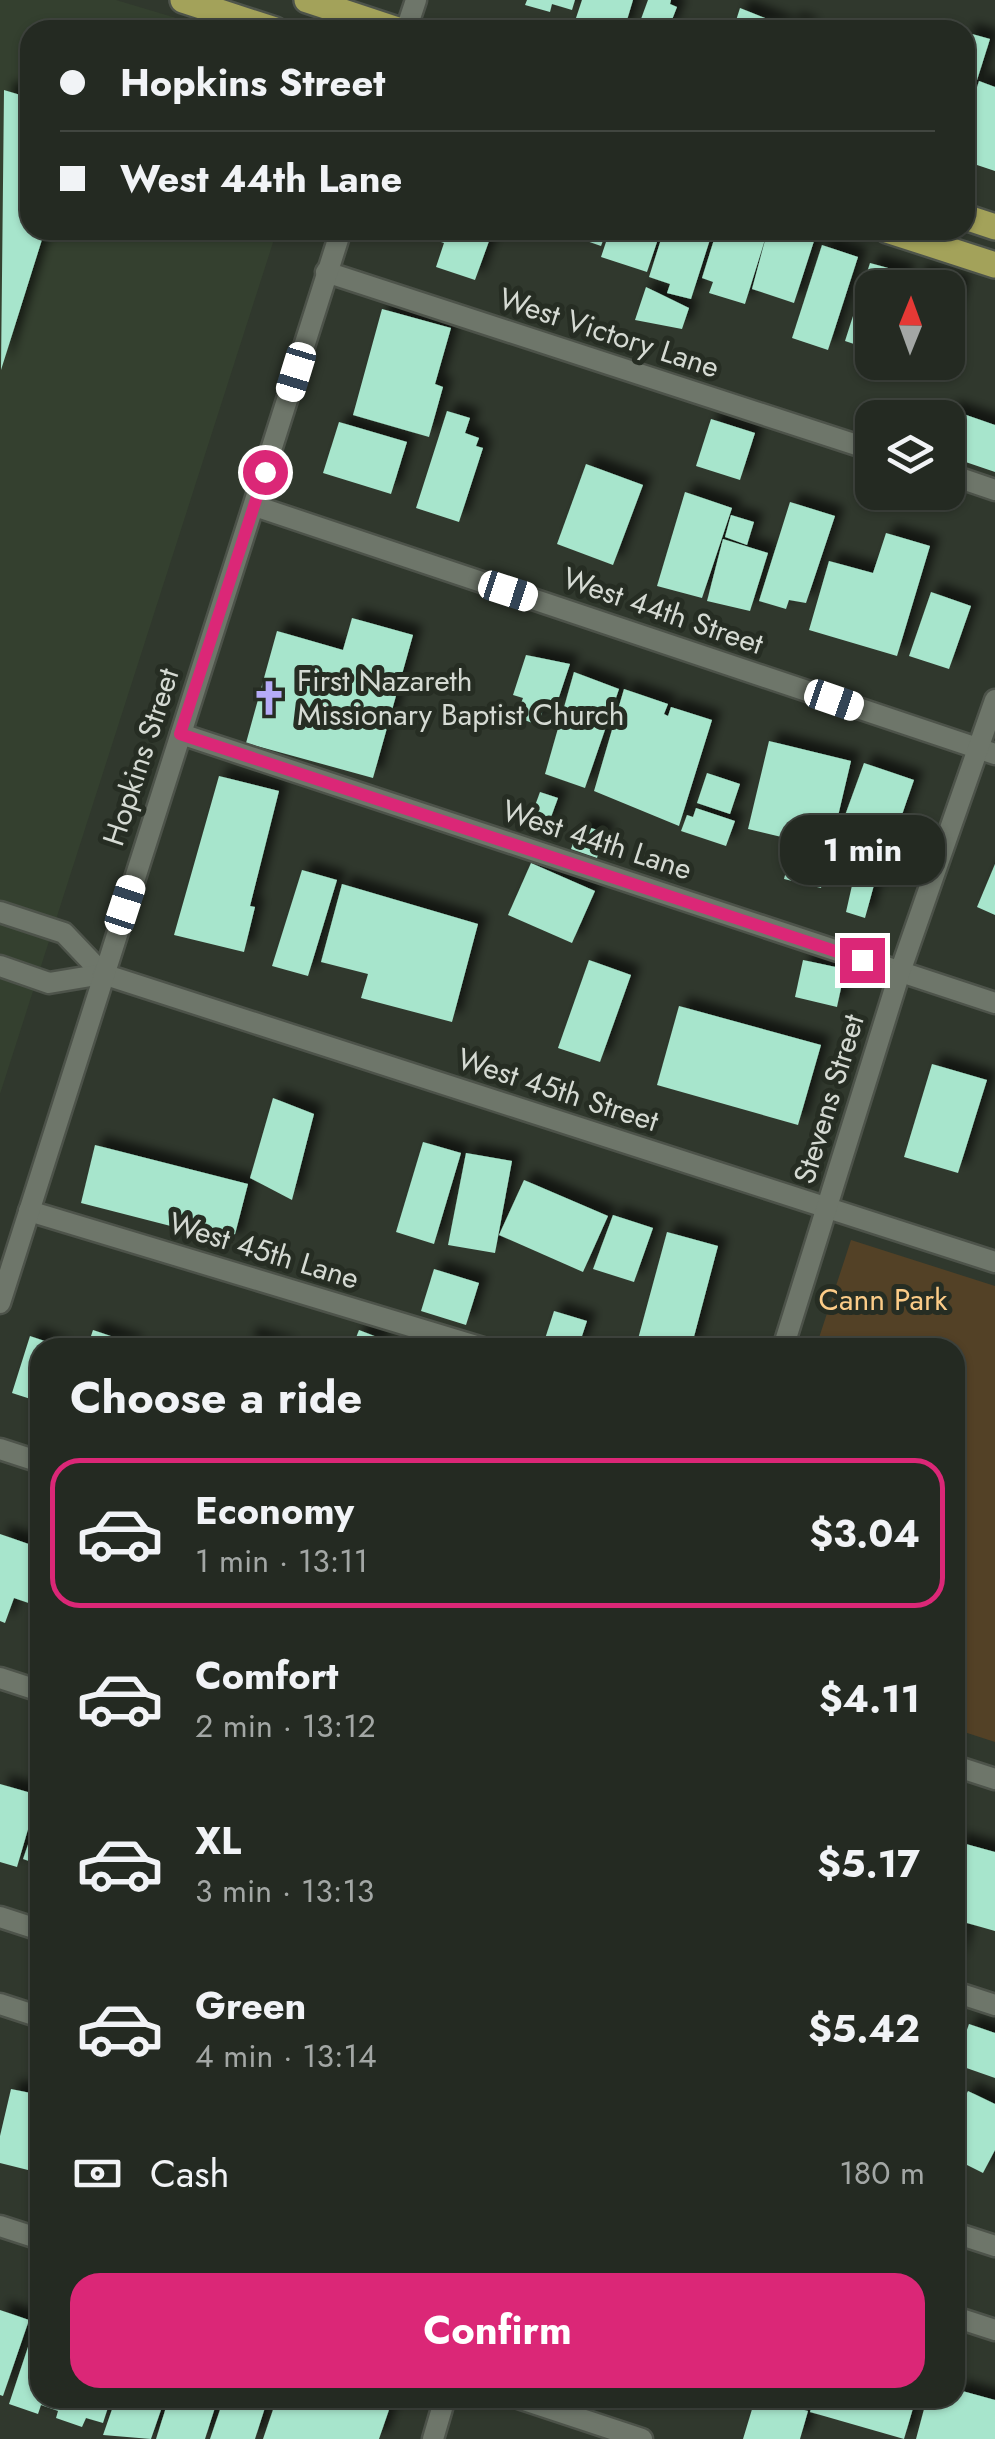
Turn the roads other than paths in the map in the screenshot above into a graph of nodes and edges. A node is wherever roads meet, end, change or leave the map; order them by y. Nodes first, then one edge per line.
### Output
1 (183, 0) edge
2 (307, 0) edge
3 (244, 20) edge
4 (368, 20) edge
5 (337, 240) edge
6 (918, 240) edge
7 (995, 265) edge
8 (326, 272) junction
9 (855, 444) edge
10 (965, 480) edge
11 (995, 490) edge
12 (255, 506) junction
13 (995, 700) edge
14 (180, 734) junction
15 (987, 751) edge
16 (0, 912) edge
17 (0, 966) edge
18 (900, 972) junction
19 (102, 974) junction
20 (995, 1003) edge
21 (826, 1209) junction
22 (29, 1211) junction
23 (995, 1262) edge
24 (0, 1303) edge
25 (450, 1338) edge
26 (786, 1338) edge
27 (0, 1448) edge
28 (30, 1458) edge
29 (0, 1678) edge
30 (30, 1688) edge
31 (965, 1769) edge
32 (995, 1779) edge
33 (0, 1916) edge
34 (30, 1926) edge
35 (965, 1995) edge
36 (0, 2004) edge
37 (995, 2005) edge
38 (30, 2014) edge
39 (0, 2226) edge
40 (30, 2236) edge
41 (965, 2236) edge
42 (995, 2246) edge
43 (965, 2320) edge
44 (995, 2330) edge
45 (442, 2408) edge
46 (548, 2408) edge
47 (433, 2439) edge
48 (642, 2439) edge

1 - 3 main road
2 - 4 main road
5 - 8 street, Hopkins Street
6 - 7 main road
8 - 9 street, West Victory Lane
8 - 12 street, Hopkins Street
10 - 11 street
12 - 14 street, Hopkins Street
12 - 15 street, West 44th Street
13 - 15 street, Stevens Street
14 - 18 street, West 44th Lane
14 - 19 street, Hopkins Street
15 - 18 street, Stevens Street
16 - 19 street
17 - 19 street
18 - 20 street, West 44th Lane
18 - 21 street, Stevens Street
19 - 21 street, West 45th Street
19 - 22 street, Hopkins Street
21 - 23 street, West 45th Street
21 - 26 street, Stevens Street
22 - 24 street, Hopkins Street
22 - 25 street, West 45th Lane
27 - 28 street
29 - 30 street
31 - 32 street
33 - 34 street
35 - 37 street
36 - 38 street
39 - 40 street
41 - 42 street
43 - 44 street
45 - 47 street
46 - 48 street

